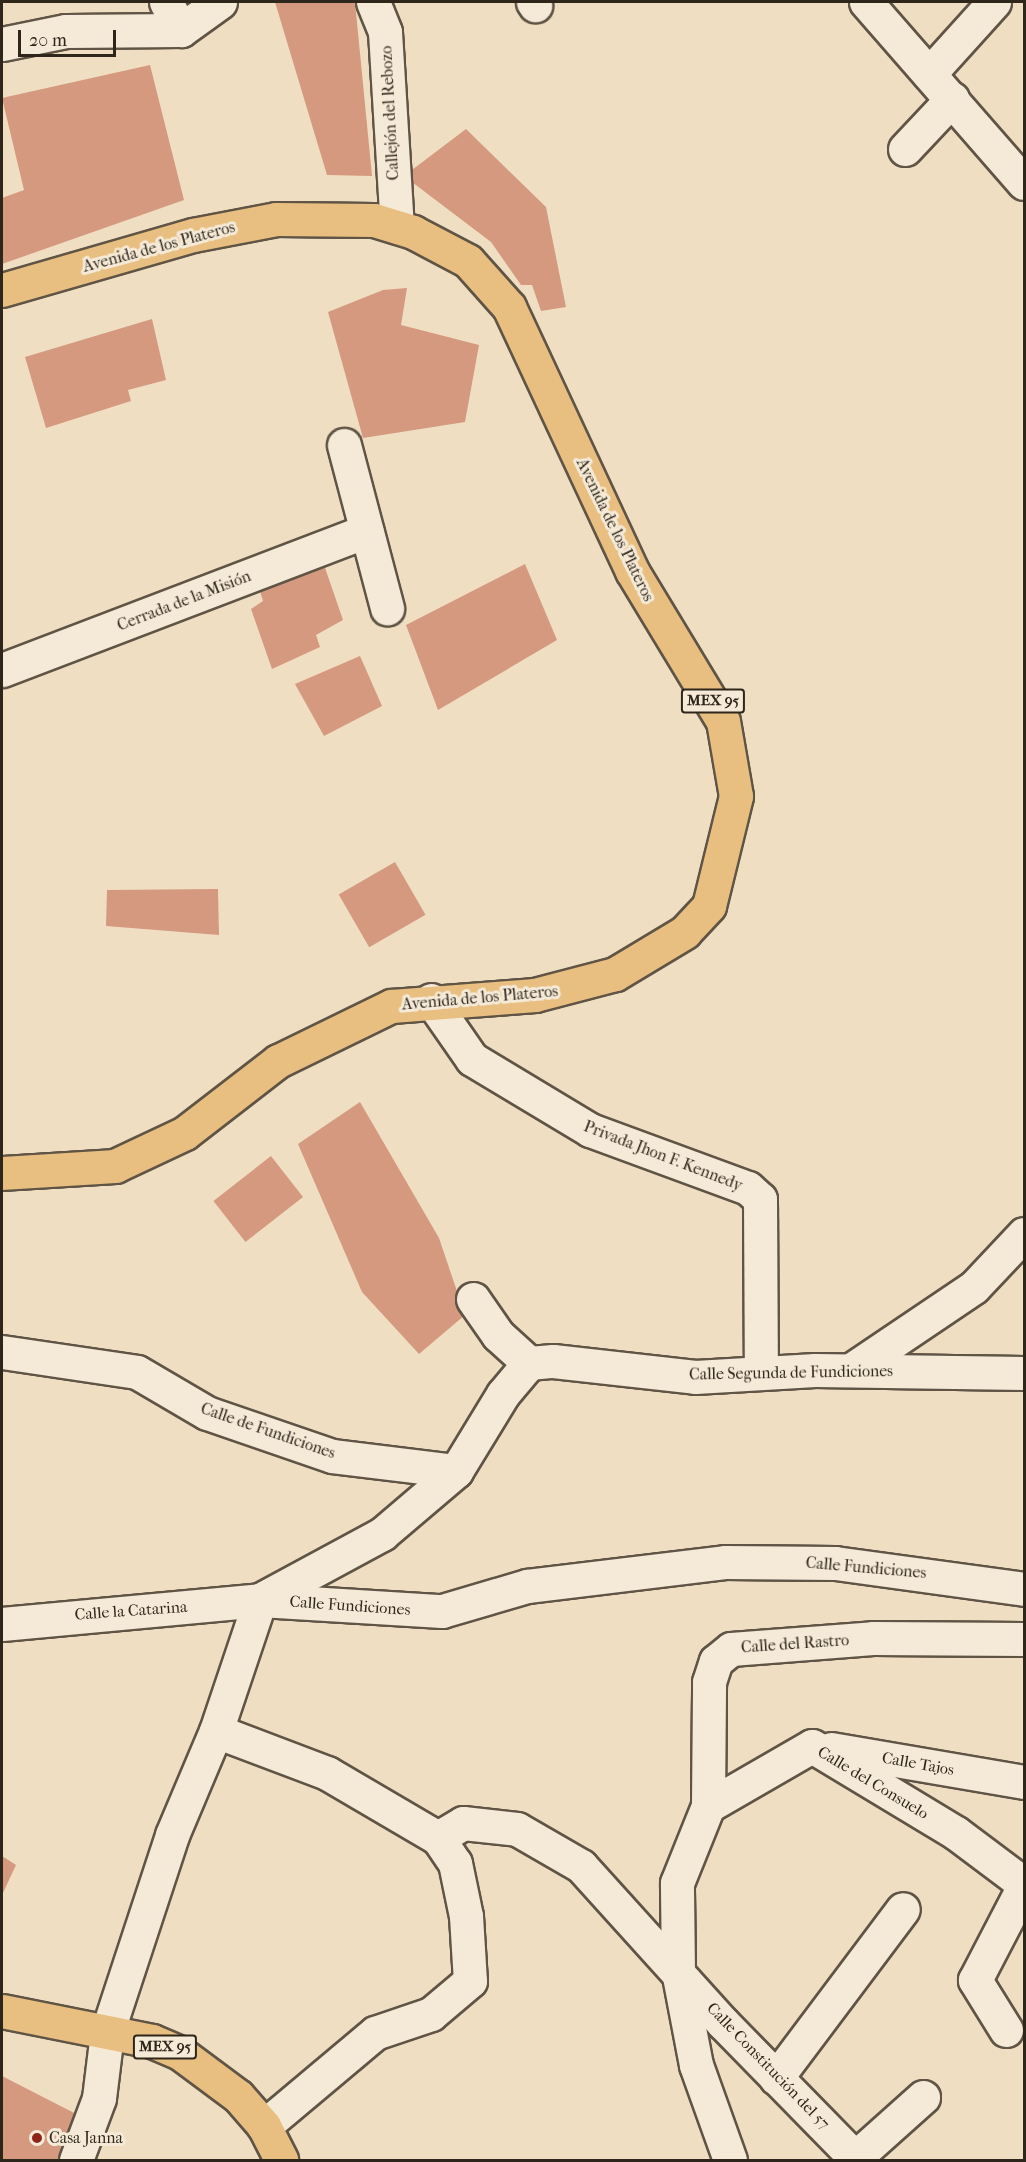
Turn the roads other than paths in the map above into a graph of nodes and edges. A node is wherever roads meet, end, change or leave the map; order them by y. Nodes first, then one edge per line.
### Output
1 (220, 2) edge
2 (373, 2) edge
3 (866, 2) edge
4 (994, 2) edge
5 (174, 16) edge
6 (2, 44) edge
7 (929, 74) junction
8 (952, 99) junction
9 (905, 149) dead end
10 (1024, 182) edge
11 (397, 227) junction
12 (2, 290) edge
13 (344, 445) dead end
14 (366, 531) junction
15 (387, 608) dead end
16 (2, 670) edge
17 (431, 1000) junction
18 (2, 1173) edge
19 (1024, 1234) edge
20 (473, 1299) dead end
21 (2, 1352) edge
22 (529, 1364) junction
23 (851, 1370) junction
24 (761, 1373) junction
25 (1024, 1373) edge
26 (456, 1471) junction
27 (1024, 1589) edge
28 (260, 1600) junction
29 (2, 1624) edge
30 (1024, 1639) edge
31 (216, 1731) junction
32 (812, 1746) junction
33 (1024, 1782) edge
34 (708, 1806) junction
35 (438, 1838) junction
36 (1024, 1885) edge
37 (903, 1909) dead end
38 (678, 1971) junction
39 (2, 2011) edge
40 (1006, 2030) dead end
41 (106, 2033) junction
42 (776, 2078) junction
43 (923, 2097) dead end
44 (264, 2126) junction
45 (857, 2159) edge
46 (76, 2160) edge
47 (281, 2160) edge
48 (730, 2160) edge

1 - 5 street
2 - 11 street, Callejón del Rebozo
3 - 7 street
4 - 7 street
5 - 6 street
7 - 8 street
8 - 9 street
8 - 10 street
11 - 12 main road, Avenida de los Plateros / MEX 95
11 - 17 main road, Avenida de los Plateros / MEX 95
13 - 14 street
14 - 15 street
14 - 16 street, Cerrada de la Misión
17 - 18 main road, Avenida de los Plateros / MEX 95
17 - 24 street, Privada Jhon F. Kennedy
19 - 23 street
20 - 22 street
21 - 26 street, Calle de Fundiciones
22 - 24 street, Calle Segunda de Fundiciones
22 - 26 street
23 - 24 street, Calle Segunda de Fundiciones
23 - 25 street, Calle Segunda de Fundiciones
26 - 28 street
27 - 28 street, Calle Fundiciones
28 - 29 street, Calle la Catarina
28 - 31 street
30 - 34 street, Calle del Rastro
31 - 35 street
31 - 41 street
32 - 33 street, Calle Tajos
32 - 34 street, Calle del Consuelo
32 - 36 street, Calle del Consuelo
34 - 38 street
35 - 38 street, Calle Constitución del 57
35 - 44 street
36 - 40 street
37 - 42 street
38 - 42 street, Calle Constitución del 57
38 - 48 street
39 - 41 main road, MEX 95
41 - 44 main road, MEX 95
41 - 46 street
42 - 45 street, Calle Constitución del 57
43 - 45 street
44 - 47 main road, MEX 95

